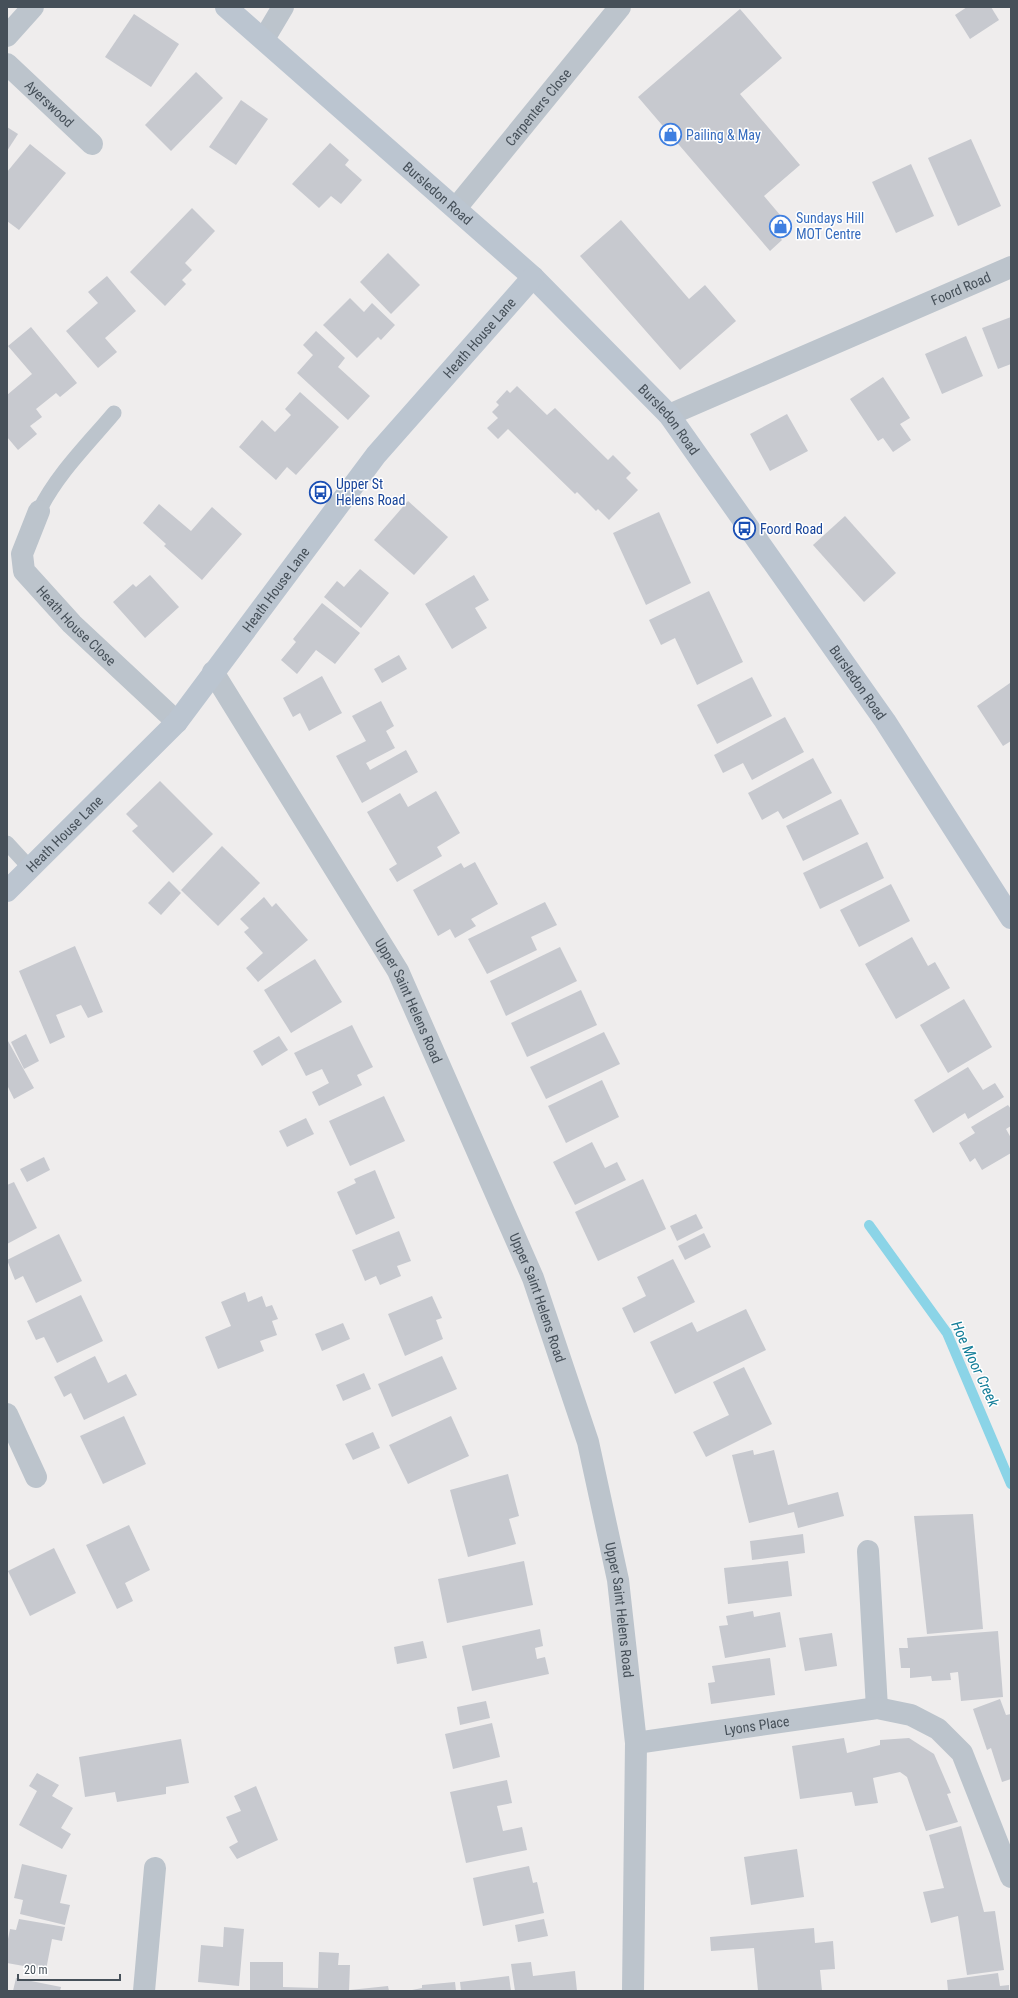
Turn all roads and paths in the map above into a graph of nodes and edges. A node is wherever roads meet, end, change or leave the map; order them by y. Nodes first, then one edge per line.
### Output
1 (33, 7) edge
2 (226, 7) edge
3 (282, 7) edge
4 (620, 7) edge
5 (7, 36) edge
6 (264, 40) junction
7 (7, 64) edge
8 (92, 144) dead end
9 (456, 208) junction
10 (1011, 267) edge
11 (533, 276) junction
12 (114, 413) dead end
13 (669, 416) junction
14 (39, 511) joint
15 (213, 672) junction
16 (177, 722) junction
17 (7, 843) edge
18 (30, 868) junction
19 (7, 891) edge
20 (1011, 918) edge
21 (7, 1414) edge
22 (36, 1477) dead end
23 (868, 1551) dead end
24 (877, 1708) junction
25 (636, 1743) junction
26 (156, 1868) dead end
27 (1011, 1877) edge
28 (144, 1991) edge
29 (633, 1991) edge

1 - 5 street
2 - 6 street, Bursledon Road
3 - 6 street
4 - 9 street, Carpenters Close
6 - 9 street, Bursledon Road
7 - 8 street, Ayerswood
9 - 11 street, Bursledon Road
10 - 13 street, Foord Road
11 - 13 street, Bursledon Road
11 - 15 street, Heath House Lane
12 - 14 lane
13 - 20 street, Bursledon Road
14 - 16 street, Heath House Close
15 - 16 street, Heath House Lane
15 - 25 street, Upper Saint Helens Road
16 - 18 street, Heath House Lane
17 - 18 lane
18 - 19 street, Heath House Lane
21 - 22 street
23 - 24 street
24 - 25 street, Lyons Place
24 - 27 street, Lyons Place
25 - 29 street, Upper Saint Helens Road
26 - 28 street

